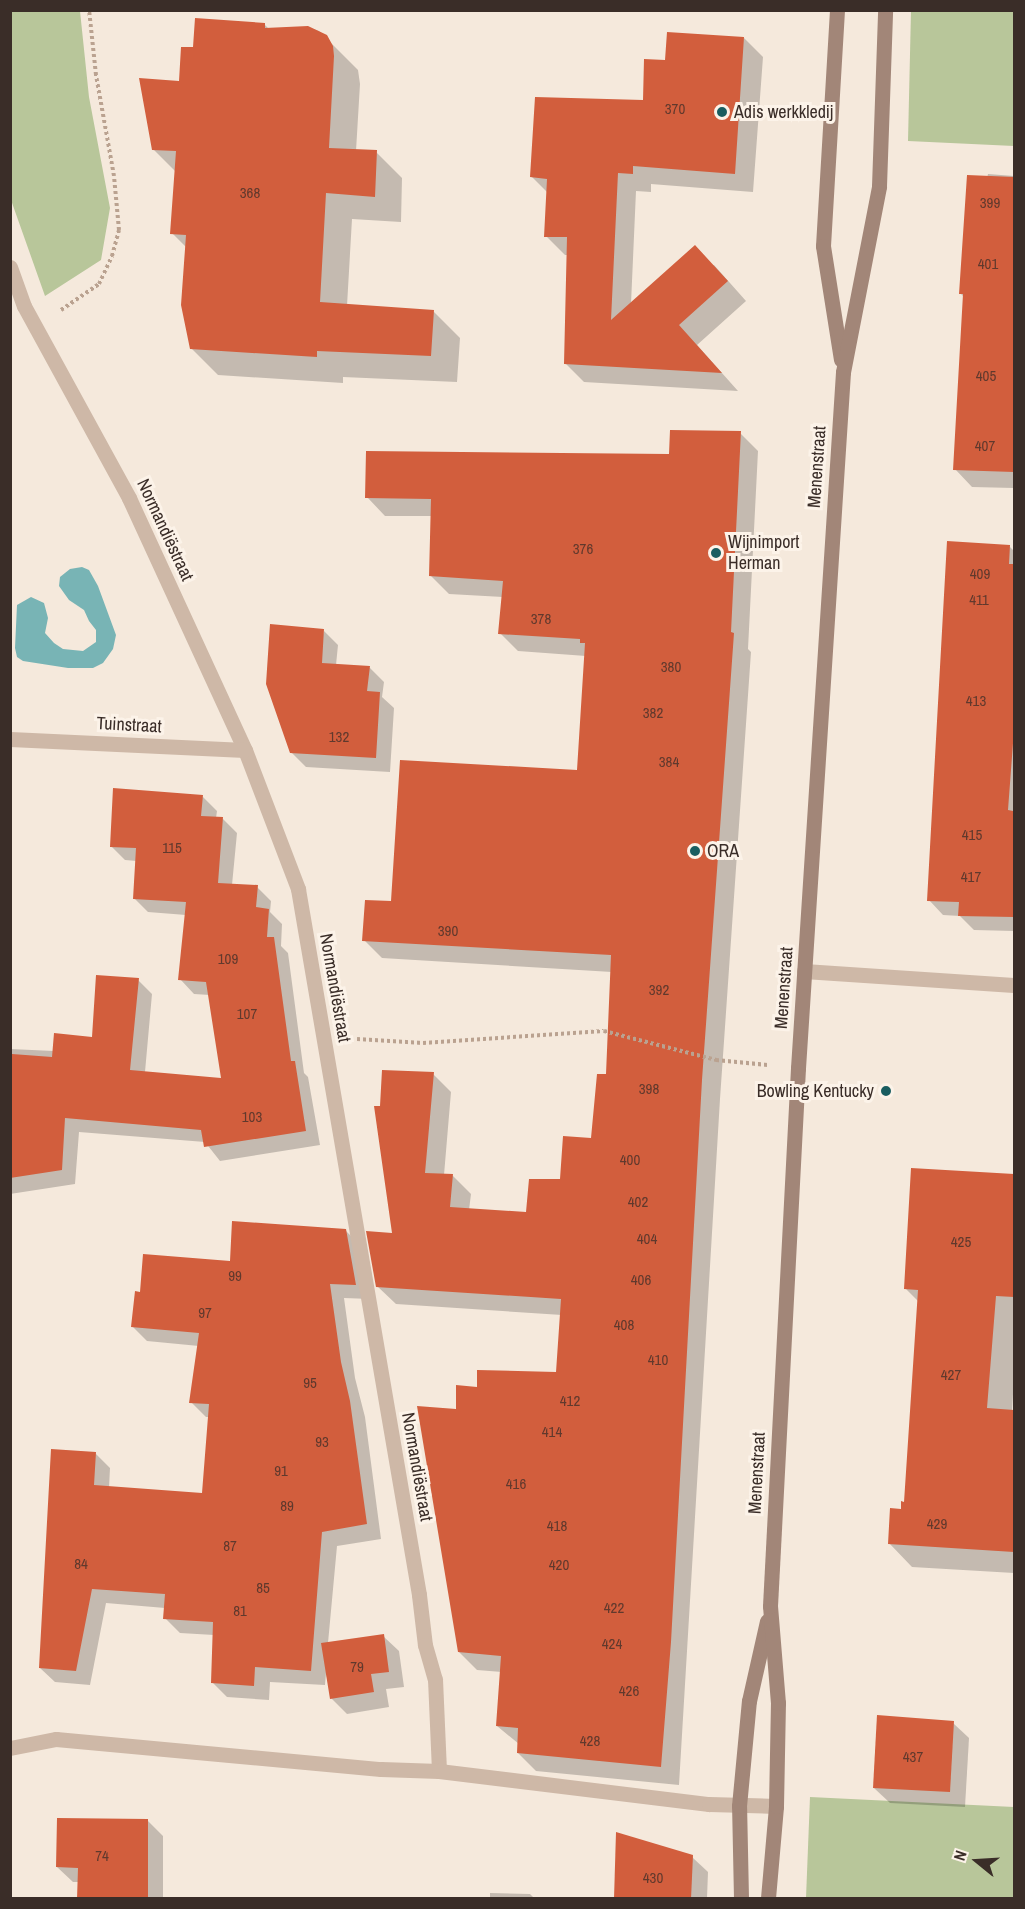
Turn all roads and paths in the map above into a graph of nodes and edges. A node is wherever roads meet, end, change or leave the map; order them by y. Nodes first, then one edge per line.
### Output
1 (89, 10) edge
2 (837, 10) edge
3 (885, 10) edge
4 (10, 267) edge
5 (33, 323) junction
6 (843, 372) junction
7 (10, 739) edge
8 (245, 750) junction
9 (804, 971) junction
10 (1014, 985) edge
11 (323, 1036) junction
12 (798, 1068) junction
13 (770, 1606) junction
14 (10, 1749) edge
15 (439, 1771) junction
16 (739, 1806) junction
17 (776, 1806) junction
18 (741, 1899) edge
19 (768, 1899) edge

1 - 5 path
2 - 6 main road, Menenstraat
3 - 6 main road, Menenstraat
4 - 5 street, Normandiëstraat
5 - 8 street, Normandiëstraat
6 - 9 main road, Menenstraat
7 - 8 street, Tuinstraat
8 - 11 street, Normandiëstraat
9 - 10 street
9 - 12 main road, Menenstraat
11 - 12 path
11 - 15 street, Normandiëstraat
12 - 13 main road, Menenstraat
13 - 16 main road, Menenstraat
13 - 17 main road, Menenstraat
14 - 15 street
15 - 16 street
16 - 17 street
16 - 18 main road, Menenstraat
17 - 19 main road, Menenstraat

